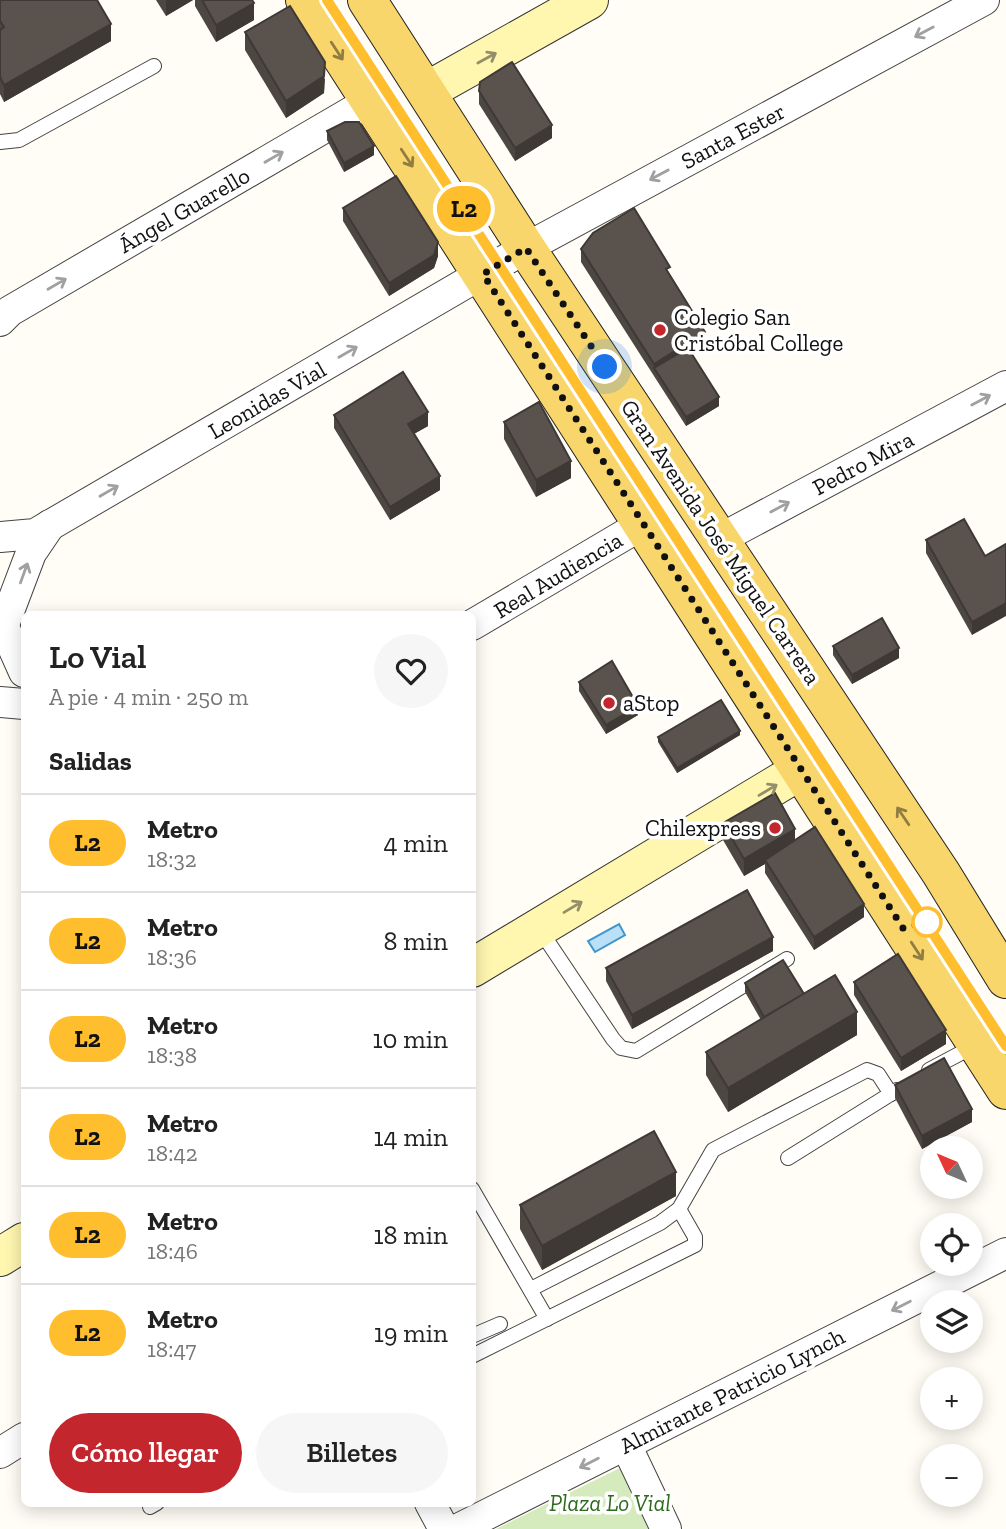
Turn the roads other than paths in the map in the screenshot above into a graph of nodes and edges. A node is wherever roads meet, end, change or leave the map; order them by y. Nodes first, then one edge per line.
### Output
1 (305, 0) edge
2 (367, 0) edge
3 (589, 0) edge
4 (984, 0) edge
5 (154, 65) dead end
6 (427, 91) junction
7 (370, 101) junction
8 (0, 142) edge
9 (526, 248) junction
10 (483, 274) junction
11 (0, 321) edge
12 (1006, 386) edge
13 (643, 524) junction
14 (50, 525) junction
15 (0, 537) edge
16 (720, 539) junction
17 (476, 623) edge
18 (2, 626) edge
19 (21, 667) edge
20 (0, 702) edge
21 (21, 704) edge
22 (801, 770) junction
23 (538, 928) junction
24 (787, 959) dead end
25 (476, 966) edge
26 (1006, 979) edge
27 (977, 1045) junction
28 (1006, 1090) edge
29 (891, 1094) junction
30 (788, 1158) dead end
31 (476, 1196) edge
32 (679, 1209) junction
33 (21, 1244) edge
34 (1006, 1253) edge
35 (0, 1257) edge
36 (531, 1289) junction
37 (547, 1319) junction
38 (500, 1325) dead end
39 (476, 1334) edge
40 (476, 1354) edge
41 (21, 1440) edge
42 (626, 1445) junction
43 (0, 1453) edge
44 (432, 1507) edge
45 (444, 1529) edge
46 (458, 1529) edge
47 (666, 1529) edge

1 -> 7 main road
2 - 6 main road, Gran Avenida José Miguel Carrera
6 -> 3 street
4 -> 9 street, Santa Ester
5 - 8 lane
6 - 9 main road, Gran Avenida José Miguel Carrera
7 -> 10 main road
11 -> 7 street, Ángel Guarello
9 - 10 street, Santa Ester
9 - 16 main road, Gran Avenida José Miguel Carrera
10 - 13 main road
14 -> 10 street, Leonidas Vial
16 -> 12 street, Pedro Mira
13 - 17 street, Real Audiencia
13 - 22 main road
14 - 15 street, Leonidas Vial
18 -> 14 street, Leonidas Vial
26 -> 16 main road, Gran Avenida José Miguel Carrera
18 - 19 street
20 - 21 street
23 -> 22 street
22 -> 27 main road
23 - 24 lane
23 - 25 street
27 - 28 main road
27 - 29 lane
29 - 30 lane
29 - 32 lane
31 - 36 lane
32 - 36 lane
32 - 37 lane
33 - 35 street
34 -> 42 street, Almirante Patricio Lynch
36 - 37 lane
37 - 40 lane
38 - 39 lane
41 - 43 street
42 -> 46 street, Almirante Patricio Lynch
42 - 47 street
44 - 45 street

